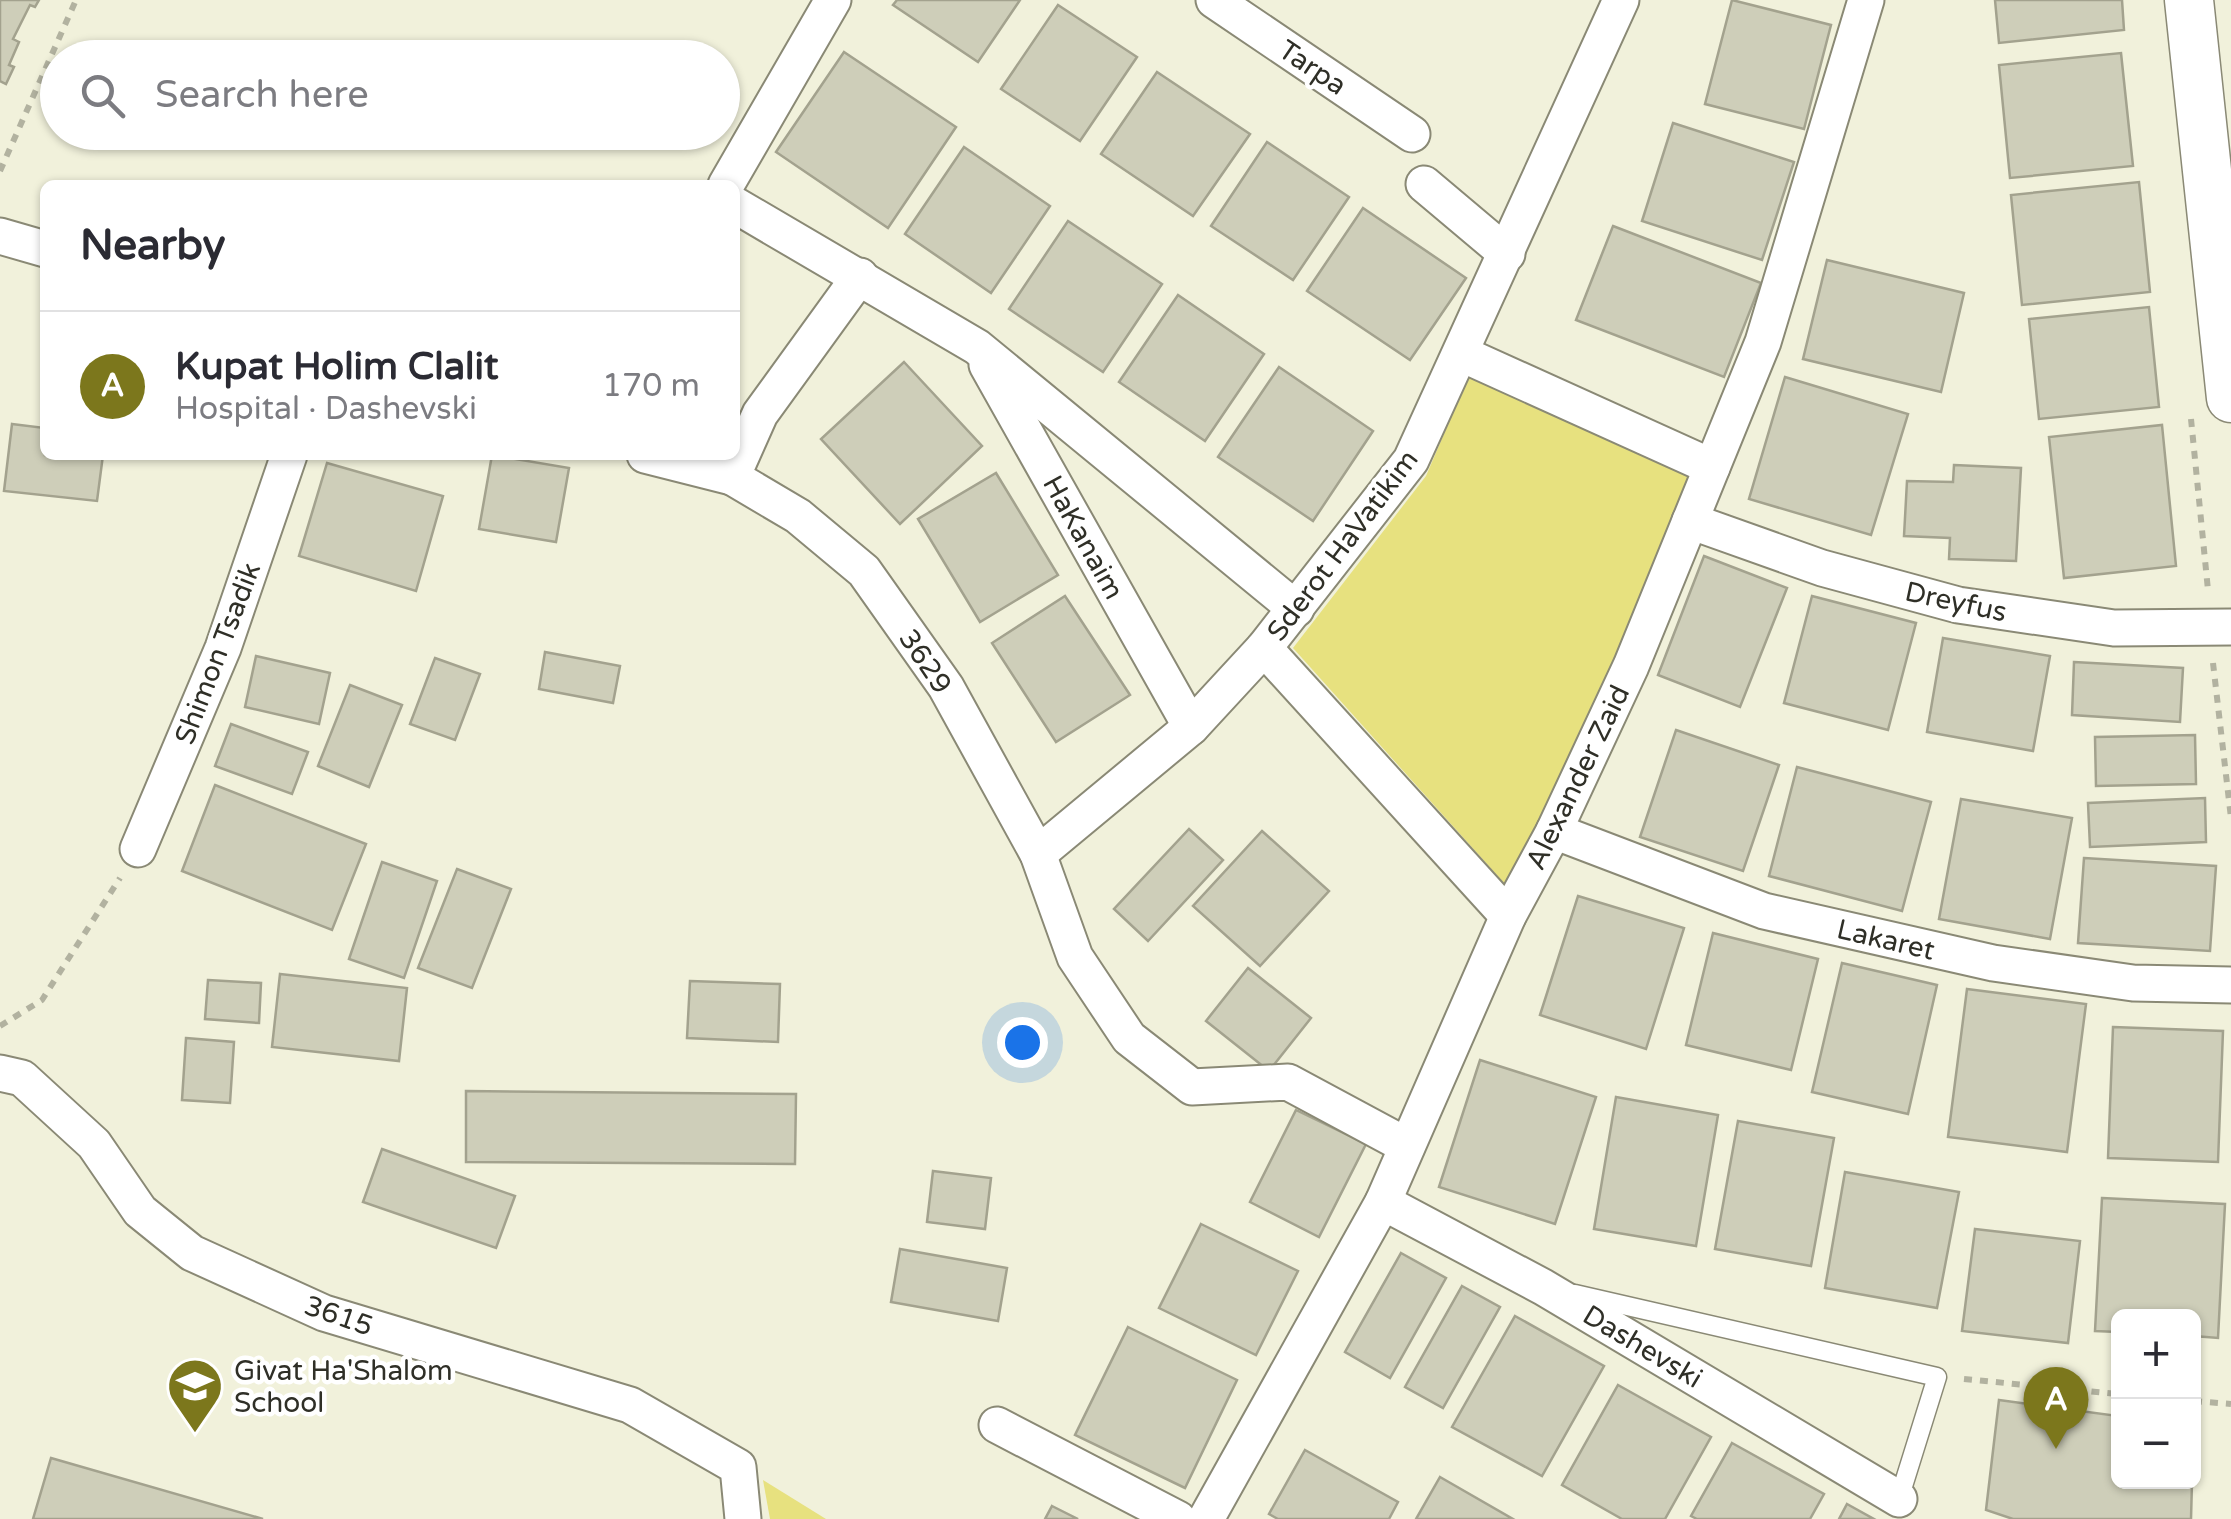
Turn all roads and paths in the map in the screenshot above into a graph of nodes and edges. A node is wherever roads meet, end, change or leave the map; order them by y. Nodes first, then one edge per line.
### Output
1 (76, 0) edge
2 (833, 0) edge
3 (1214, 0) edge
4 (1622, 0) edge
5 (1866, 0) edge
6 (2189, 0) edge
7 (58, 40) edge
8 (40, 81) edge
9 (1412, 134) dead end
10 (0, 171) edge
11 (729, 180) edge
12 (1424, 184) dead end
13 (740, 207) edge
14 (4, 237) edge
15 (40, 248) edge
16 (1507, 254) junction
17 (40, 255) edge
18 (860, 276) junction
19 (977, 347) junction
20 (1462, 354) junction
21 (2231, 398) edge
22 (740, 459) edge
23 (287, 460) edge
24 (666, 460) edge
25 (740, 460) edge
26 (1712, 467) junction
27 (732, 477) junction
28 (1690, 521) junction
29 (1296, 609) junction
30 (2231, 626) edge
31 (1264, 648) junction
32 (1191, 728) junction
33 (1554, 831) junction
34 (138, 849) joint
35 (1038, 854) junction
36 (1508, 916) junction
37 (2231, 985) edge
38 (0, 1026) edge
39 (0, 1073) edge
40 (1408, 1146) junction
41 (1382, 1202) junction
42 (1544, 1287) junction
43 (1938, 1377) junction
44 (2111, 1393) edge
45 (2201, 1402) edge
46 (2231, 1404) edge
47 (997, 1425) dead end
48 (1899, 1499) joint
49 (743, 1519) edge
50 (1178, 1519) edge
51 (1206, 1519) edge

1 - 7 path
2 - 11 street
3 - 9 street, Tarpa
4 - 16 street, Sderot HaVatikim
5 - 26 street, Alexander Zaid
6 - 21 street
8 - 10 path
12 - 16 street
13 - 18 street, HaKanaim
14 - 15 street
14 - 17 street
16 - 20 street, Sderot HaVatikim
18 - 19 street, HaKanaim
18 - 22 street
19 - 29 street, HaKanaim
19 - 32 street, HaKanaim
20 - 26 street
20 - 29 street, Sderot HaVatikim
23 - 34 street, Shimon Tsadik
24 - 27 street, 3629
25 - 27 street
26 - 28 street, Alexander Zaid
27 - 35 street, 3629
28 - 30 street, Dreyfus
28 - 33 street, Alexander Zaid
29 - 31 street, Sderot HaVatikim
31 - 32 street, Sderot HaVatikim
31 - 36 street
32 - 35 street, Sderot HaVatikim
33 - 36 street, Alexander Zaid
33 - 37 street, Lakaret
34 - 38 path
35 - 40 street, 3629
36 - 40 street, Alexander Zaid
39 - 49 street, 3615
40 - 41 street, Alexander Zaid
41 - 42 street, Dashevski
41 - 51 street, Alexander Zaid
42 - 43 lane
42 - 48 street, Dashevski
43 - 44 path
43 - 48 lane
45 - 46 path
47 - 50 street

